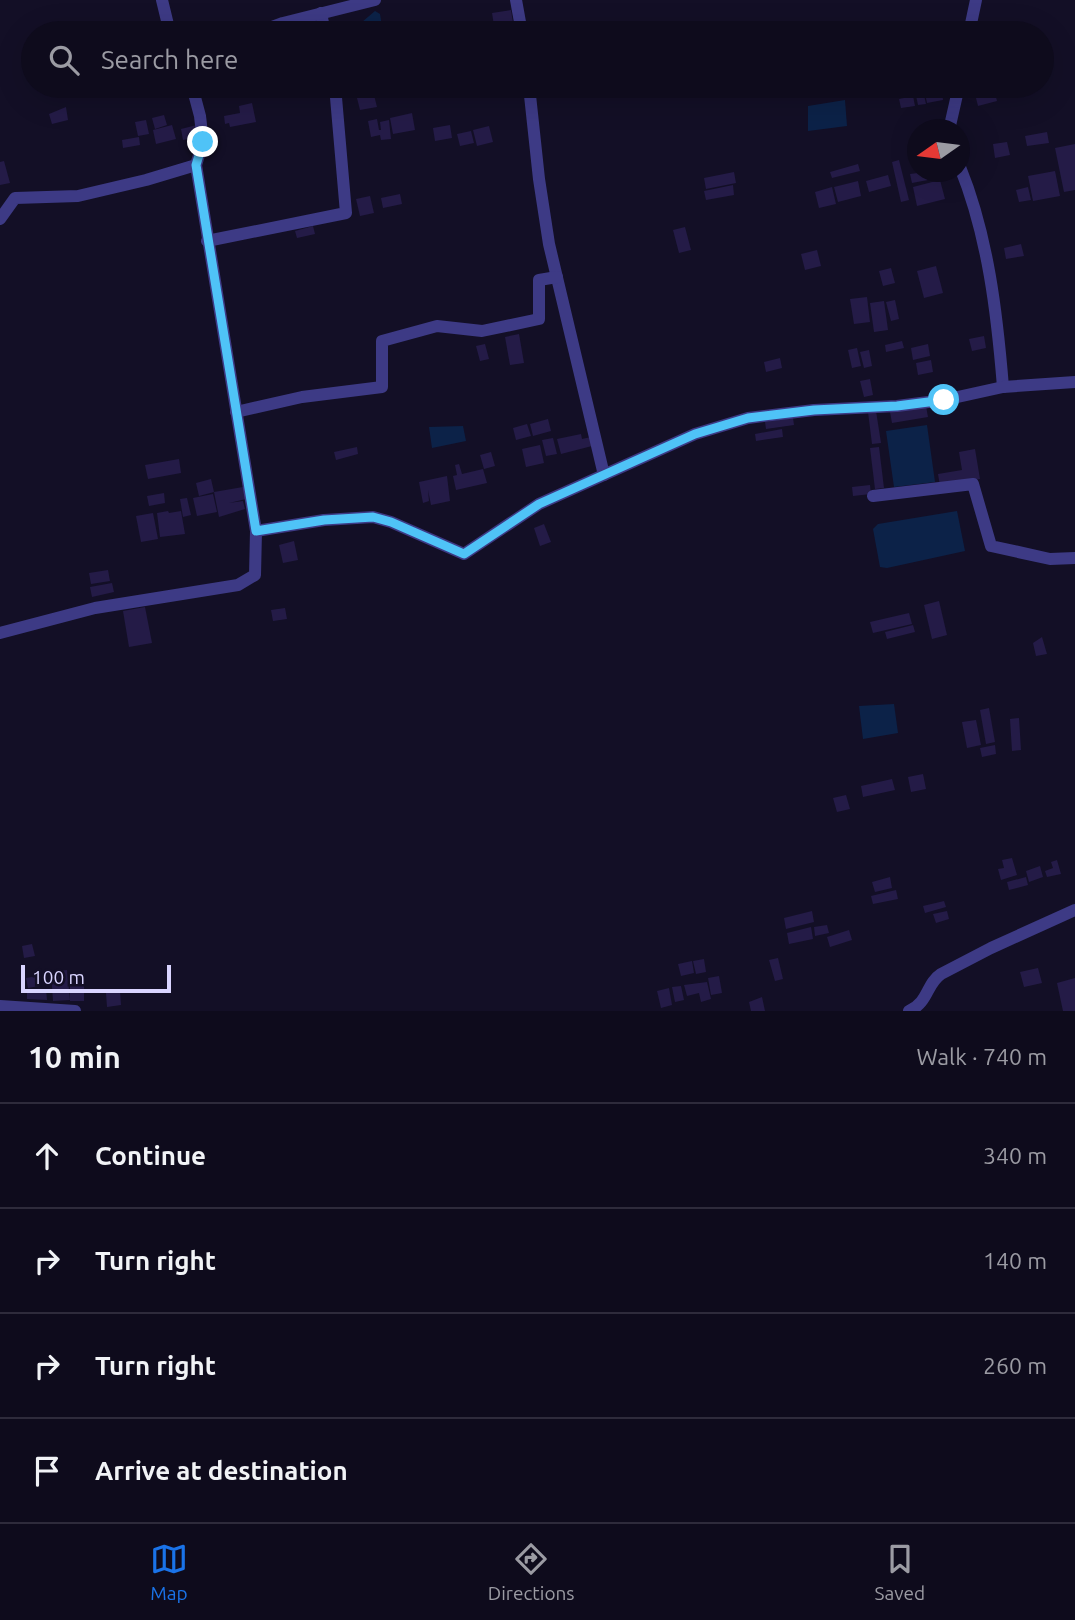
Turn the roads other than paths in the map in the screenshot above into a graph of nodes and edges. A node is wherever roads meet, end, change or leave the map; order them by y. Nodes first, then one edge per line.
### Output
1 (162, 0) edge
2 (516, 0) edge
3 (976, 0) edge
4 (369, 1) edge
5 (321, 13) junction
6 (167, 21) edge
7 (291, 21) edge
8 (323, 21) edge
9 (520, 21) edge
10 (972, 21) edge
11 (195, 98) edge
12 (336, 98) edge
13 (530, 98) edge
14 (956, 98) edge
15 (952, 119) edge
16 (196, 165) junction
17 (966, 182) edge
18 (0, 219) edge
19 (207, 241) junction
20 (557, 277) junction
21 (1075, 382) edge
22 (1003, 387) junction
23 (236, 412) junction
24 (604, 475) junction
25 (873, 496) dead end
26 (256, 531) junction
27 (1075, 558) edge
28 (0, 633) edge
29 (1075, 910) edge
30 (0, 1006) edge
31 (75, 1011) edge
32 (909, 1011) edge

1 - 6 street
2 - 9 street
3 - 10 street
4 - 5 street
5 - 7 street
5 - 8 street
11 - 16 street
12 - 19 street
13 - 20 street
14 - 15 street
16 - 18 street
16 - 19 street
17 - 22 street
19 - 23 street
20 - 23 street
20 - 24 street
21 - 22 street
22 - 24 street
23 - 26 street
24 - 26 street
25 - 27 street
26 - 28 street
29 - 32 street
30 - 31 street

